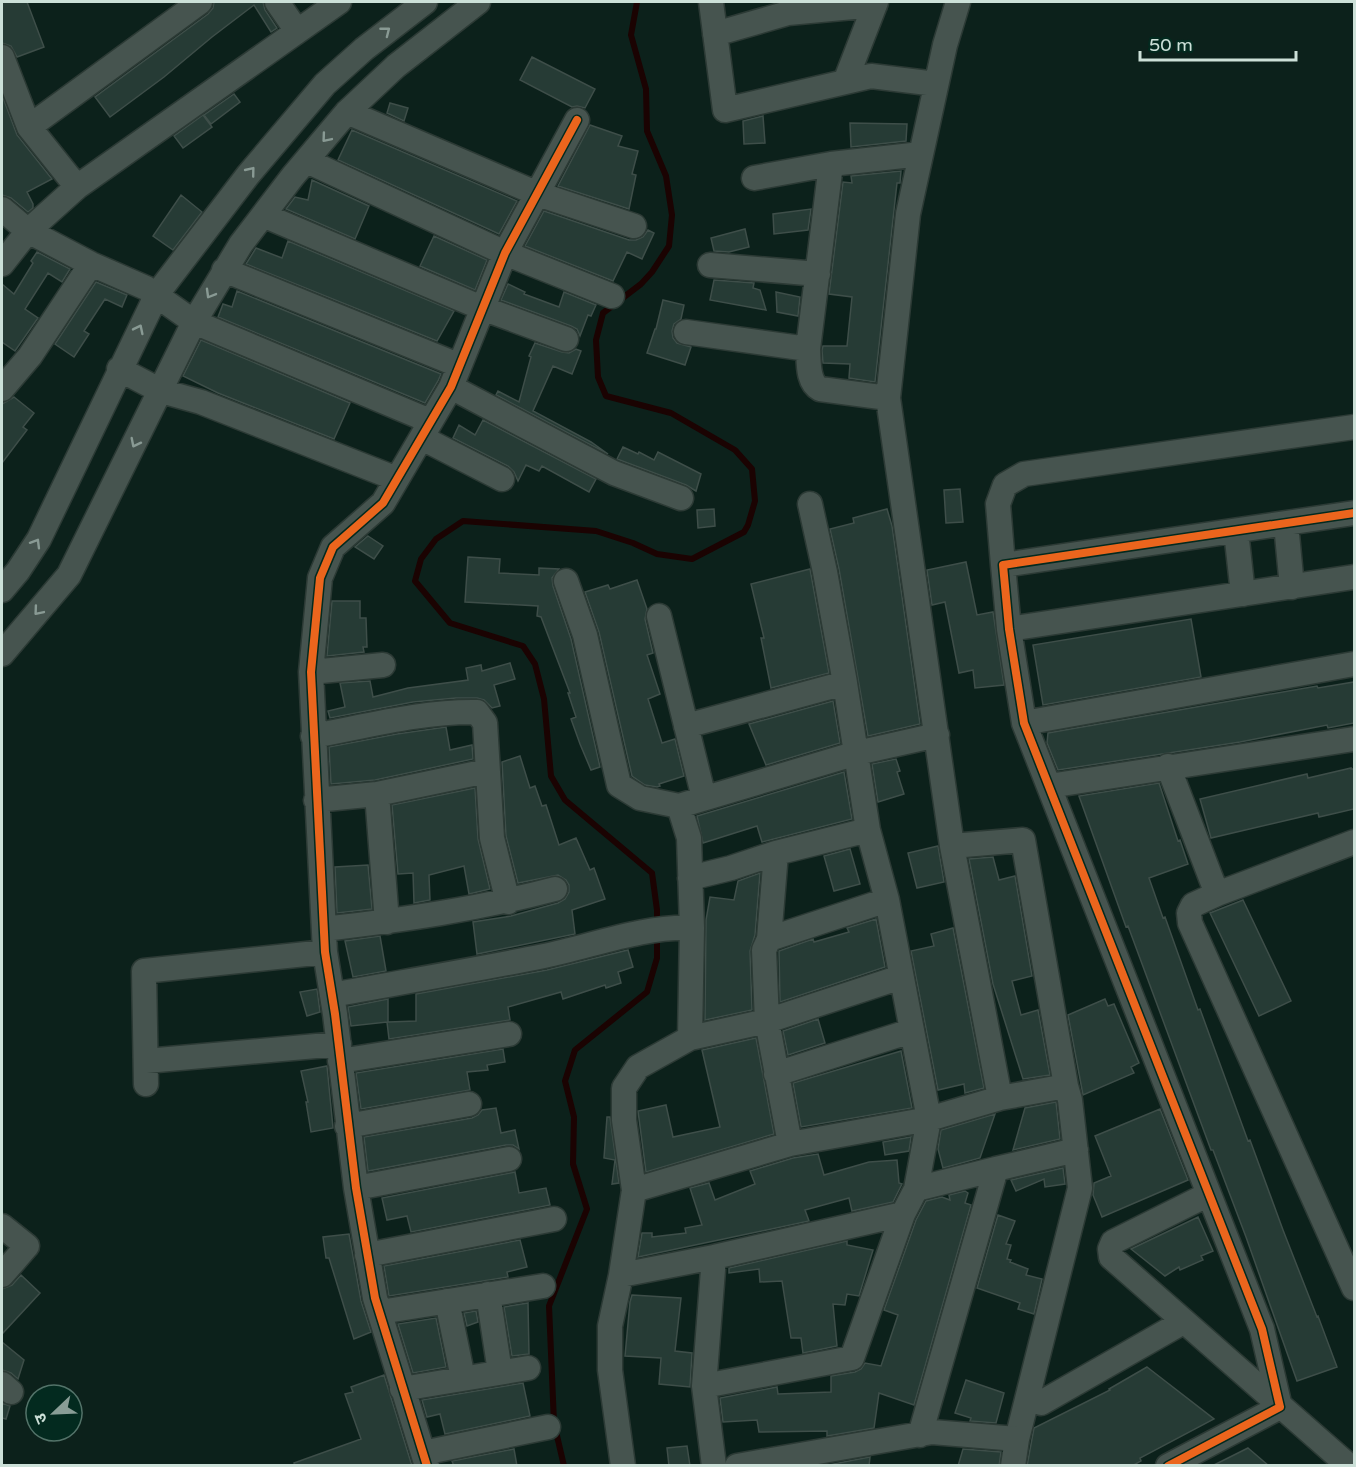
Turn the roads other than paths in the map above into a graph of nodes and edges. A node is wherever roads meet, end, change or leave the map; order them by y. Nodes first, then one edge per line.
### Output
1 (200, 2) edge
2 (277, 2) edge
3 (339, 2) edge
4 (425, 2) edge
5 (478, 2) edge
6 (711, 2) edge
7 (958, 2) edge
8 (876, 3) edge
9 (790, 7) edge
10 (297, 31) junction
11 (715, 34) junction
12 (2, 57) edge
13 (846, 82) junction
14 (936, 84) junction
15 (347, 112) junction
16 (577, 120) dead end
17 (29, 127) junction
18 (921, 154) junction
19 (307, 161) junction
20 (831, 164) junction
21 (754, 178) dead end
22 (77, 188) junction
23 (538, 194) junction
24 (2, 209) edge
25 (263, 215) junction
26 (634, 226) dead end
27 (28, 231) junction
28 (505, 253) junction
29 (2, 264) edge
30 (91, 264) junction
31 (710, 265) dead end
32 (224, 270) junction
33 (818, 274) junction
34 (144, 287) junction
35 (612, 296) dead end
36 (482, 308) junction
37 (194, 322) junction
38 (686, 332) dead end
39 (566, 339) dead end
40 (808, 349) junction
41 (119, 369) junction
42 (454, 376) junction
43 (2, 389) edge
44 (161, 391) junction
45 (888, 398) junction
46 (1354, 427) edge
47 (426, 430) junction
48 (398, 479) junction
49 (502, 480) dead end
50 (681, 498) dead end
51 (810, 504) dead end
52 (1354, 513) edge
53 (1286, 524) junction
54 (1236, 531) junction
55 (1003, 565) junction
56 (1354, 577) edge
57 (566, 580) dead end
58 (1292, 587) junction
59 (2, 590) edge
60 (1243, 594) junction
61 (659, 616) dead end
62 (1009, 630) junction
63 (2, 654) edge
64 (1354, 664) edge
65 (383, 665) dead end
66 (311, 672) junction
67 (845, 683) junction
68 (1024, 723) junction
69 (686, 726) junction
70 (937, 735) junction
71 (313, 736) junction
72 (1354, 739) edge
73 (857, 753) junction
74 (1168, 766) junction
75 (487, 771) junction
76 (1048, 786) junction
77 (377, 794) junction
78 (704, 798) junction
79 (316, 800) junction
80 (679, 806) junction
81 (868, 830) junction
82 (1354, 842) edge
83 (952, 846) junction
84 (776, 853) junction
85 (690, 878) junction
86 (555, 889) dead end
87 (1217, 894) junction
88 (887, 900) junction
89 (508, 902) junction
90 (387, 922) junction
91 (683, 928) junction
92 (769, 939) junction
93 (325, 940) junction
94 (901, 977) junction
95 (332, 995) junction
96 (767, 1021) junction
97 (911, 1031) junction
98 (509, 1034) dead end
99 (690, 1038) junction
100 (339, 1052) junction
101 (776, 1074) junction
102 (1066, 1086) junction
103 (1000, 1098) junction
104 (469, 1104) dead end
105 (929, 1119) junction
106 (348, 1126) junction
107 (790, 1144) junction
108 (1076, 1150) junction
109 (509, 1159) dead end
110 (996, 1168) junction
111 (356, 1188) junction
112 (916, 1189) junction
113 (634, 1190) junction
114 (1209, 1194) junction
115 (903, 1214) junction
116 (554, 1219) dead end
117 (2, 1226) edge
118 (367, 1255) junction
119 (714, 1257) junction
120 (2, 1275) edge
121 (621, 1275) junction
122 (543, 1286) dead end
123 (1354, 1288) edge
124 (488, 1294) junction
125 (447, 1301) junction
126 (380, 1312) junction
127 (1184, 1322) junction
128 (528, 1368) dead end
129 (500, 1372) junction
130 (463, 1378) junction
131 (704, 1386) junction
132 (402, 1389) junction
133 (1041, 1403) dead end
134 (1280, 1407) junction
135 (548, 1427) dead end
136 (920, 1435) junction
137 (1017, 1439) junction
138 (425, 1459) edge
139 (623, 1466) edge
140 (714, 1466) edge
141 (737, 1466) edge
142 (1013, 1466) edge
143 (1168, 1466) edge
144 (1349, 1466) edge

1 - 17 street
2 - 10 street
3 - 10 street
34 -> 4 street
5 - 15 street
6 - 11 street
7 - 14 street
8 - 9 street
8 - 13 street
9 - 11 street
10 - 22 street
11 - 13 street
12 - 17 street
13 - 14 street
14 - 18 street
15 -> 19 street
15 - 23 street
16 - 23 street
17 - 22 street
18 - 20 street
18 - 45 street
19 - 25 street
19 - 28 street
20 - 21 street
20 - 33 street
22 - 27 street
23 - 26 street
23 - 28 street
24 - 27 street
25 - 32 street
25 - 36 street
27 - 29 street
27 - 30 street
28 - 35 street
28 - 36 street
30 - 34 street
30 - 43 street
31 - 33 street
32 -> 37 street
32 - 42 street
33 - 40 street
34 - 37 street
41 -> 34 street
36 - 39 street
36 - 42 street
37 - 44 street
37 - 47 street
38 - 40 street
40 - 45 street
41 - 44 street
59 -> 41 street
42 - 47 street
42 - 50 street
44 - 48 street
44 -> 63 street
45 - 70 street
46 - 55 street
47 - 48 street
47 - 49 street
48 - 66 street
51 - 67 street
52 - 53 street
53 - 54 street
53 - 58 street
54 - 55 street
54 - 60 street
55 - 62 street
56 - 58 street
57 - 80 street
58 - 60 street
60 - 62 street
61 - 69 street
62 - 68 street
64 - 68 street
65 - 66 street
66 - 71 street
67 - 69 street
67 - 73 street
68 - 76 street
69 - 78 street
70 - 73 street
70 - 83 street
71 - 75 street
71 - 79 street
72 - 74 street
73 - 78 street
73 - 81 street
74 - 76 street
74 - 87 street
75 - 77 street
75 - 89 street
76 - 114 street
77 - 79 street
77 - 90 street
78 - 80 street
79 - 93 street
80 - 85 street
81 - 84 street
81 - 88 street
82 - 87 street
83 - 102 street
83 - 103 street
84 - 85 street
84 - 92 street
85 - 91 street
86 - 89 street
87 - 123 street
88 - 92 street
88 - 94 street
89 - 90 street
90 - 93 street
91 - 95 street
91 - 99 street
92 - 96 street
93 - 95 street
93 - 100 street
94 - 96 street
94 - 97 street
95 - 100 street
96 - 99 street
96 - 101 street
97 - 101 street
97 - 105 street
98 - 100 street
99 - 113 street
100 - 106 street
101 - 107 street
102 - 103 street
102 - 108 street
103 - 105 street
104 - 106 street
105 - 107 street
105 - 112 street
106 - 111 street
107 - 113 street
108 - 110 street
108 - 137 street
109 - 111 street
110 - 112 street
110 - 136 street
111 - 118 street
112 - 115 street
113 - 121 street
114 - 127 street
114 - 134 street
115 - 119 street
115 - 131 street
116 - 118 street
117 - 120 street
118 - 126 street
119 - 121 street
119 - 131 street
121 - 139 street
122 - 124 street
124 - 125 street
124 - 129 street
125 - 126 street
125 - 130 street
126 - 132 street
127 - 133 street
127 - 134 street
128 - 129 street
129 - 130 street
130 - 132 street
131 - 140 street
132 - 138 street
134 - 143 street
134 - 144 street
135 - 138 street
136 - 137 street
136 - 141 street
137 - 142 street

